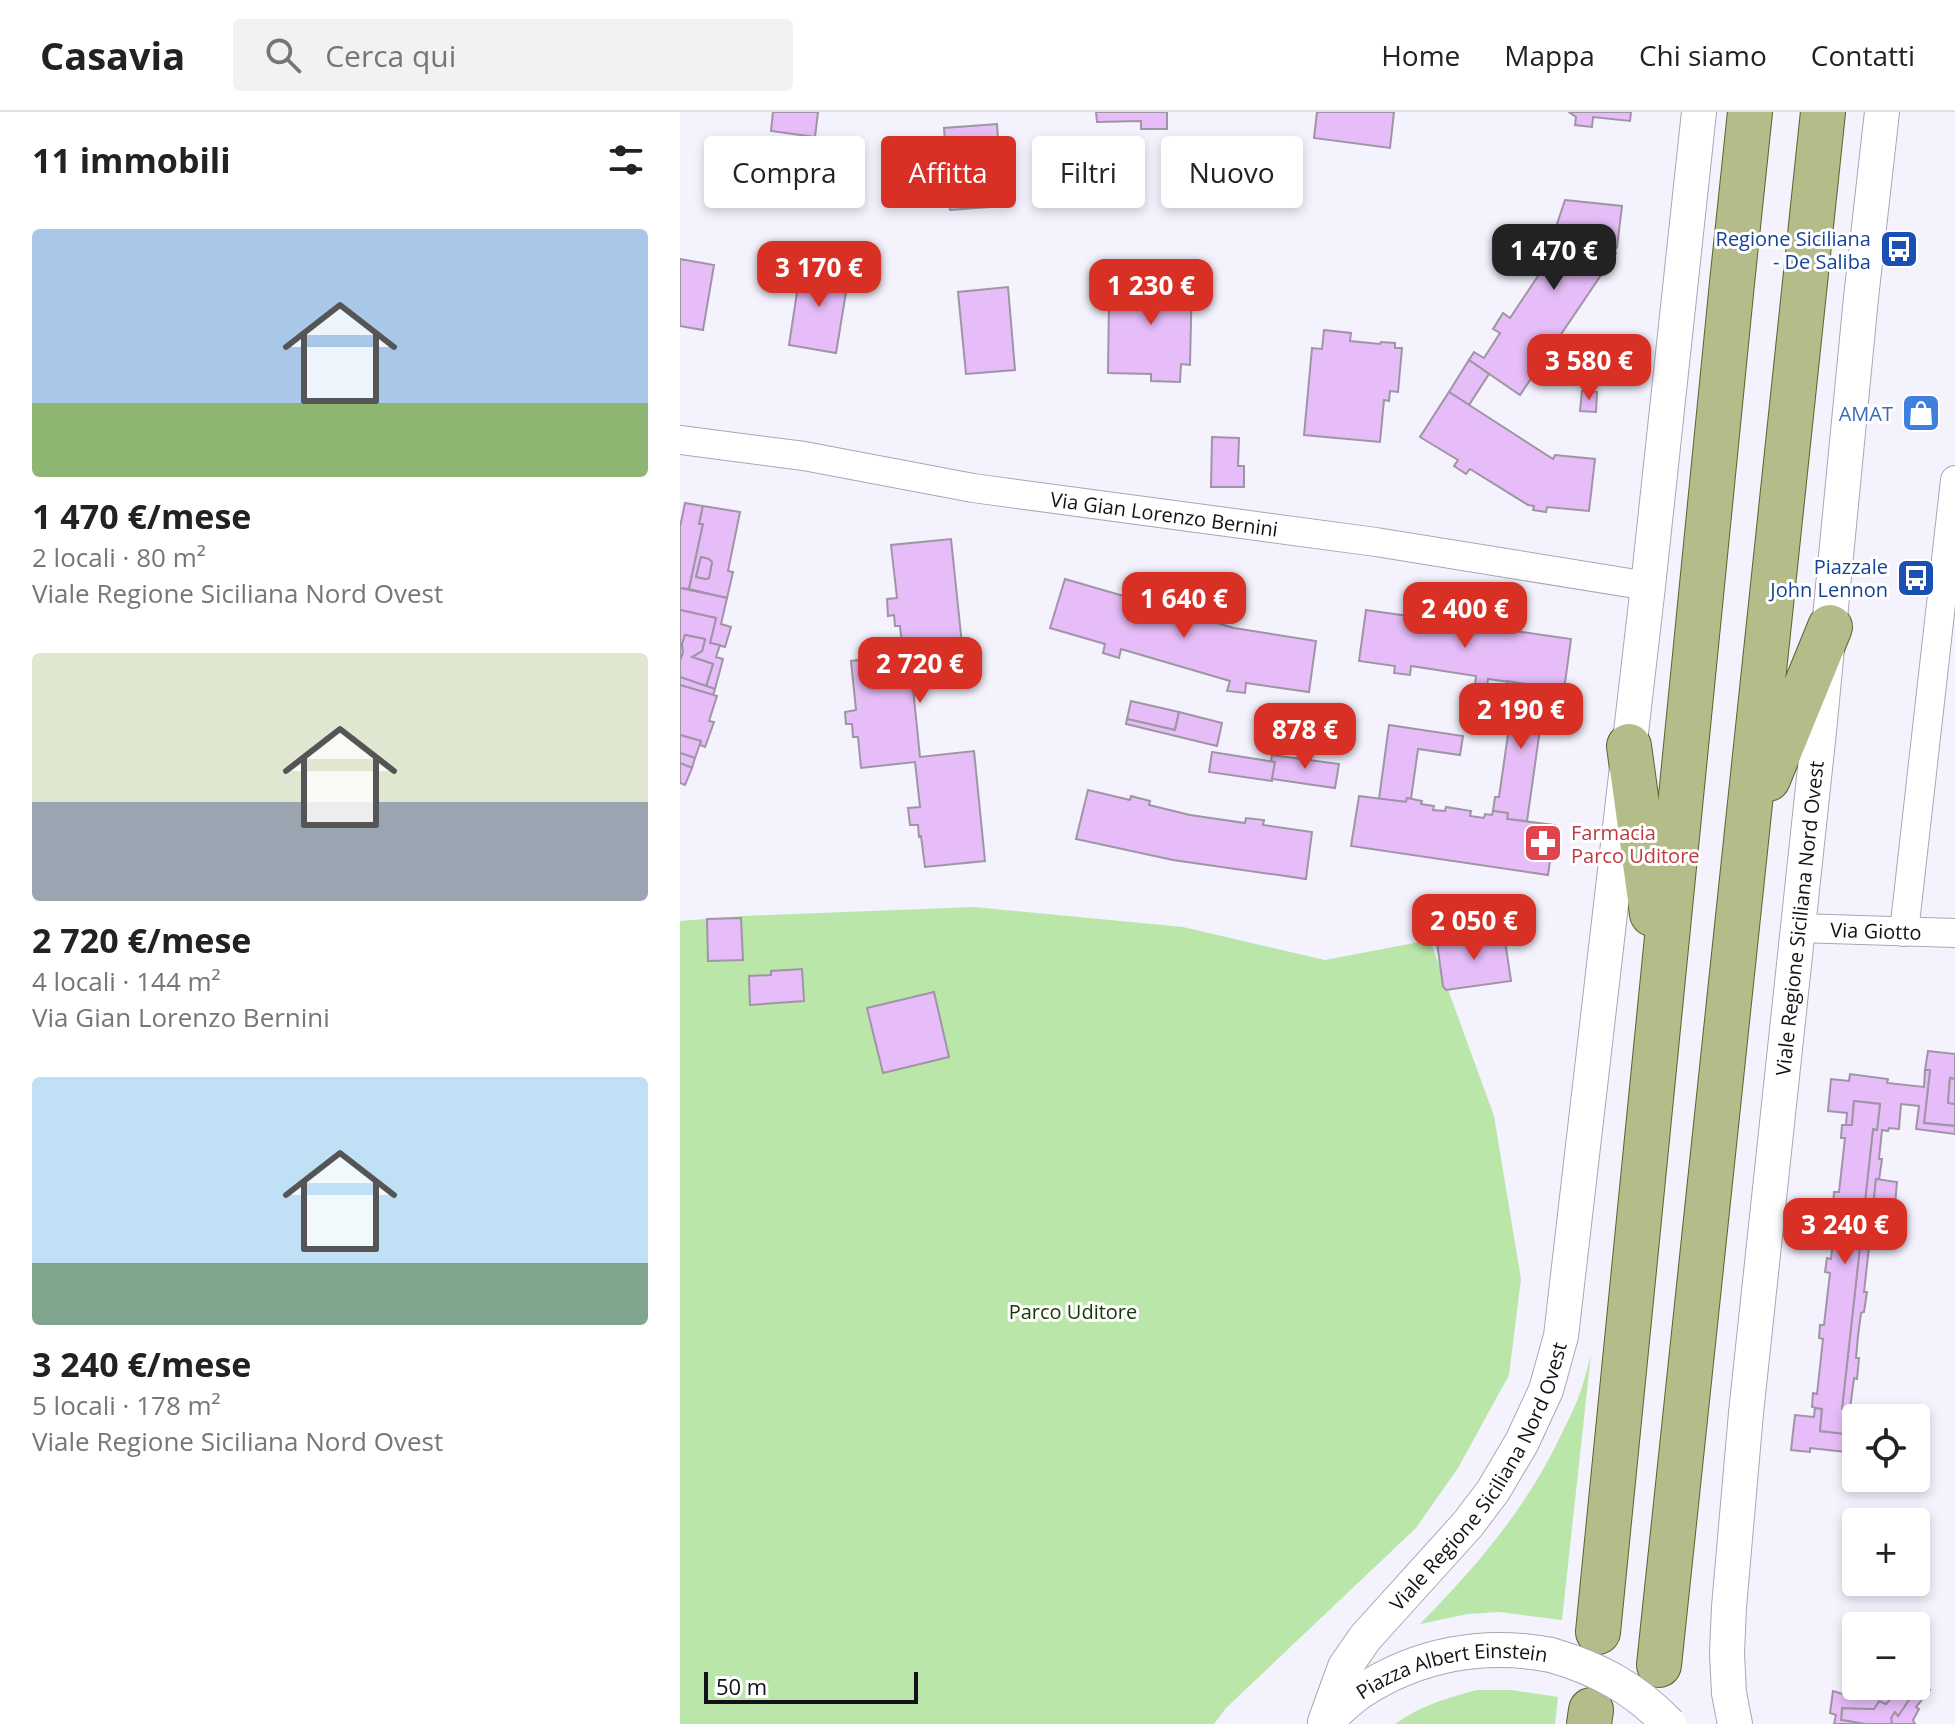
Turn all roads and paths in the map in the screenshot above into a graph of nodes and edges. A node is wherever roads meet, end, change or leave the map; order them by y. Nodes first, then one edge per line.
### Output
1 (1699, 112) edge
2 (1750, 112) edge
3 (1823, 112) edge
4 (1882, 112) edge
5 (680, 440) edge
6 (1955, 480) edge
7 (1648, 586) junction
8 (1830, 627) junction
9 (1629, 746) junction
10 (1749, 825) junction
11 (1798, 928) junction
12 (1904, 932) junction
13 (1955, 933) edge
14 (1662, 988) junction
15 (1598, 1632) dead end
16 (1659, 1665) dead end
17 (1324, 1723) edge
18 (1669, 1724) edge
19 (1735, 1724) edge

1 - 7 street, Viale Regione Siciliana Nord Ovest
2 - 14 main road
3 - 10 main road
4 - 8 street, Viale Regione Siciliana Nord Ovest
5 - 7 street, Via Gian Lorenzo Bernini
6 - 12 street
7 - 9 street, Viale Regione Siciliana Nord Ovest
8 - 10 main road
8 - 11 street, Viale Regione Siciliana Nord Ovest
9 - 14 main road
9 - 17 street, Viale Regione Siciliana Nord Ovest
10 - 16 main road
11 - 12 street, Via Giotto
11 - 19 street, Viale Regione Siciliana Nord Ovest
12 - 13 street, Via Giotto
14 - 15 main road
17 - 18 street, Piazza Albert Einstein, bridge

